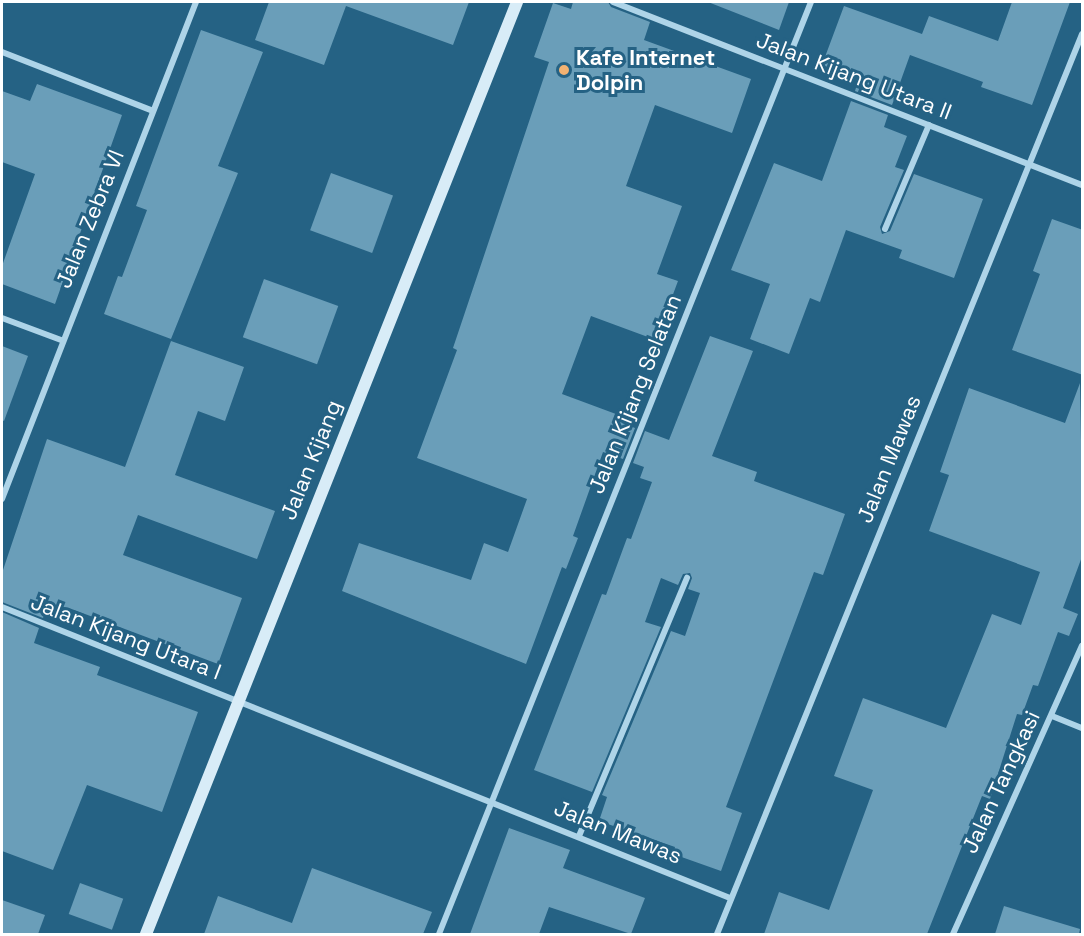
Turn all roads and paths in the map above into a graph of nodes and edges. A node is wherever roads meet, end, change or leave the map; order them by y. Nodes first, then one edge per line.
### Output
1 (196, 2) edge
2 (517, 2) edge
3 (613, 2) edge
4 (811, 2) edge
5 (1083, 34) edge
6 (2, 52) edge
7 (785, 69) junction
8 (153, 111) junction
9 (929, 125) junction
10 (1028, 163) junction
11 (1083, 185) edge
12 (885, 229) dead end
13 (2, 318) edge
14 (61, 340) junction
15 (2, 498) edge
16 (687, 578) dead end
17 (2, 607) edge
18 (1083, 645) edge
19 (238, 700) junction
20 (1052, 716) junction
21 (1083, 728) edge
22 (492, 800) junction
23 (579, 836) junction
24 (730, 898) junction
25 (146, 934) edge
26 (439, 934) edge
27 (717, 934) edge
28 (953, 934) edge

1 - 8 street, Jalan Zebra VI
2 - 19 street, Jalan Kijang
3 - 7 street, Jalan Kijang Utara II
4 - 7 street, Jalan Kijang Selatan
5 - 10 street, Jalan Mawas
6 - 8 street
7 - 9 street, Jalan Kijang Utara II
7 - 22 street, Jalan Kijang Selatan
8 - 14 street, Jalan Zebra VI
9 - 10 street, Jalan Kijang Utara II
9 - 12 street
10 - 11 street, Jalan Kijang Utara II
10 - 24 street, Jalan Mawas
13 - 14 street
14 - 15 street, Jalan Zebra VI
16 - 23 street
17 - 19 street, Jalan Kijang Utara I
18 - 20 street, Jalan Tangkasi
19 - 22 street
19 - 25 street, Jalan Kijang
20 - 21 street
20 - 28 street, Jalan Tangkasi
22 - 23 street, Jalan Mawas
22 - 26 street, Jalan Kijang Selatan
23 - 24 street, Jalan Mawas
24 - 27 street, Jalan Mawas

